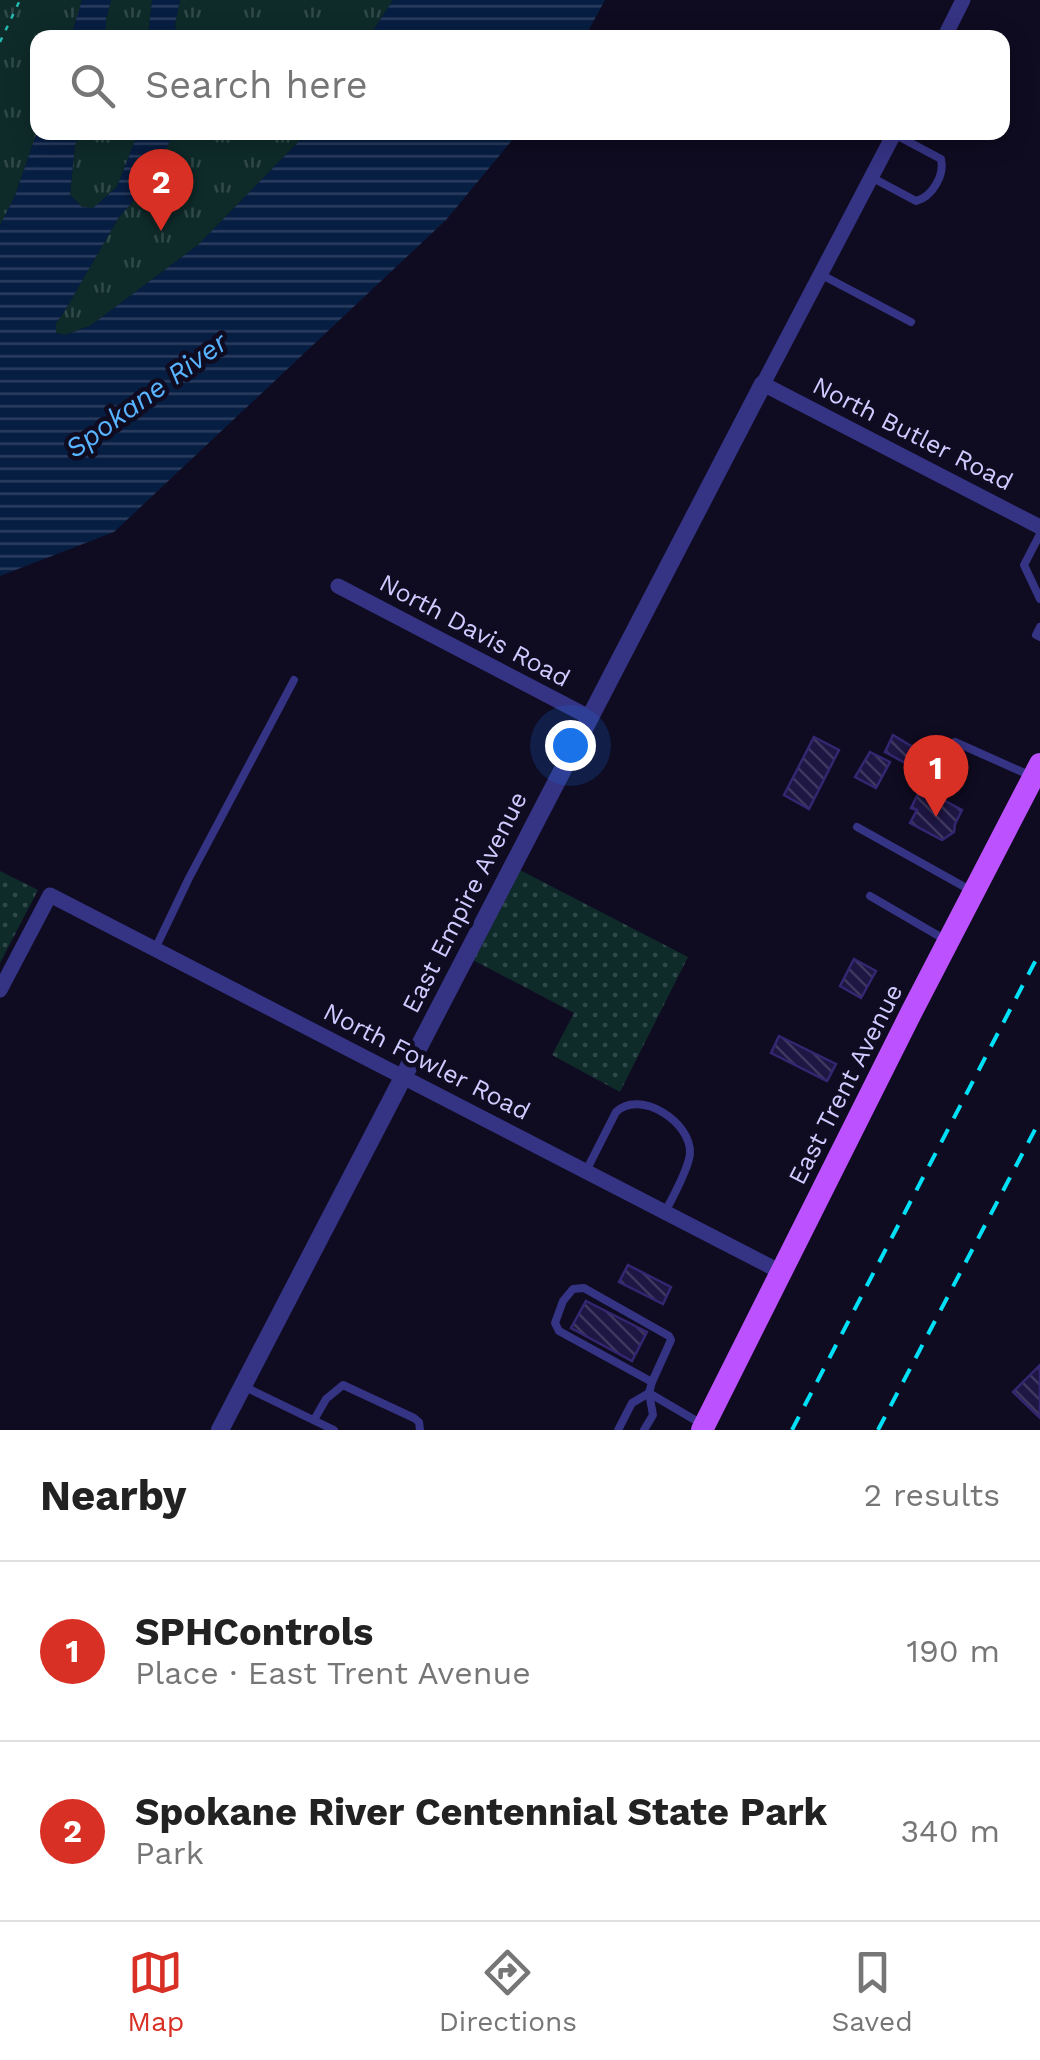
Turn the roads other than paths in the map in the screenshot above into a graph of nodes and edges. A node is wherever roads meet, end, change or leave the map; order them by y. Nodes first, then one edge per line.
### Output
1 (963, 0) edge
2 (948, 30) edge
3 (891, 140) edge
4 (905, 140) edge
5 (871, 177) junction
6 (820, 274) junction
7 (911, 322) dead end
8 (763, 384) junction
9 (1040, 531) edge
10 (338, 586) dead end
11 (1040, 598) edge
12 (1040, 627) edge
13 (1040, 637) edge
14 (294, 680) dead end
15 (588, 718) junction
16 (955, 742) dead end
17 (1037, 770) edge
18 (857, 827) dead end
19 (974, 892) junction
20 (870, 896) dead end
21 (948, 941) junction
22 (155, 948) junction
23 (0, 990) edge
24 (402, 1076) junction
25 (586, 1171) junction
26 (665, 1212) junction
27 (781, 1272) junction
28 (652, 1382) junction
29 (243, 1386) junction
30 (649, 1393) junction
31 (314, 1420) junction
32 (703, 1428) edge
33 (220, 1430) edge
34 (334, 1430) edge
35 (420, 1430) edge
36 (618, 1430) edge
37 (644, 1430) edge

1 - 2 street
3 - 5 street, East Empire Avenue
4 - 5 lane
5 - 6 street, East Empire Avenue
6 - 7 lane
6 - 8 street, East Empire Avenue
8 - 9 street, North Butler Road
8 - 15 street, East Empire Avenue
9 - 11 lane
10 - 15 street, North Davis Road
12 - 13 lane
14 - 22 lane
15 - 24 street, East Empire Avenue
16 - 17 lane
17 - 19 main road, East Trent Avenue
18 - 19 lane
19 - 21 main road, East Trent Avenue
20 - 21 lane
21 - 27 main road, East Trent Avenue
22 - 23 street, North Fowler Road
22 - 24 street, North Fowler Road
24 - 25 street, North Fowler Road
24 - 29 street, East Empire Avenue
25 - 26 street, North Fowler Road
25 - 26 lane
26 - 27 street, North Fowler Road
27 - 32 main road, East Trent Avenue
28 - 28 lane
28 - 30 lane
29 - 31 lane
29 - 33 street, East Empire Avenue
30 - 32 lane
30 - 36 lane
30 - 37 lane
31 - 34 lane
31 - 35 lane

